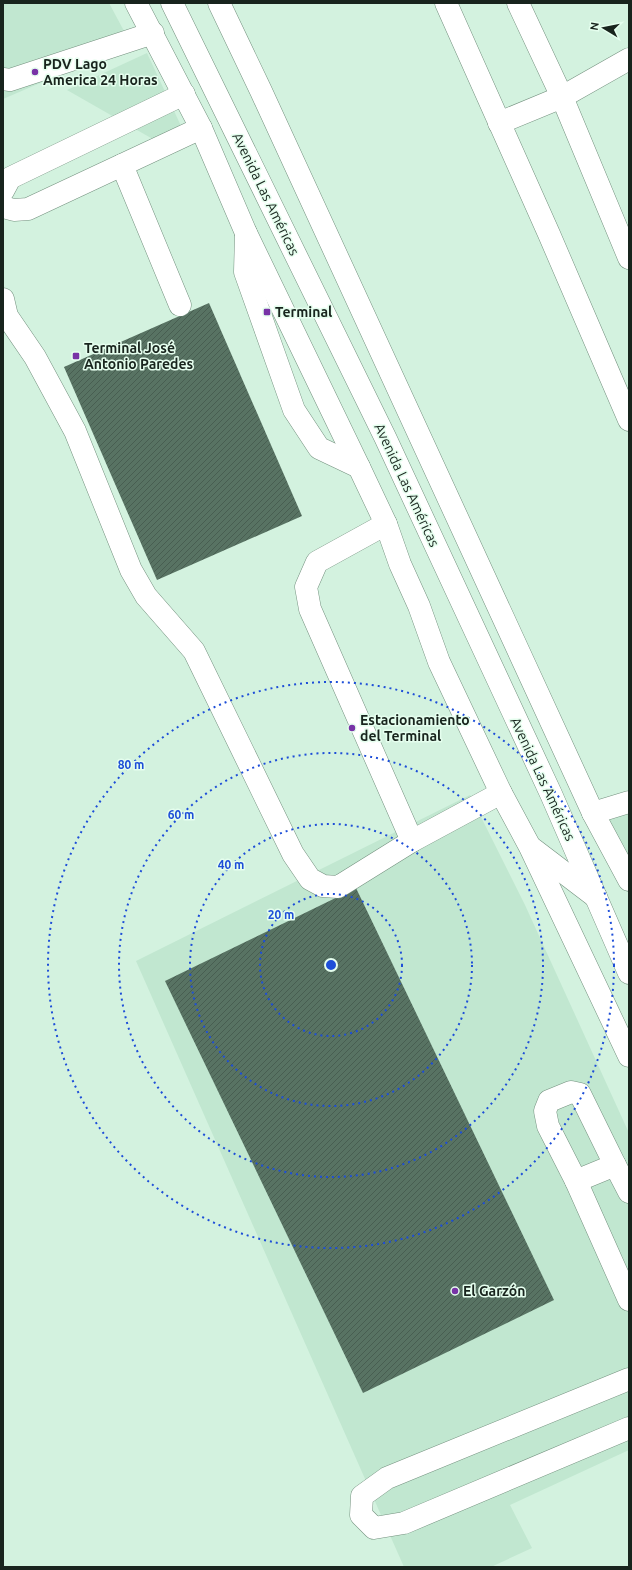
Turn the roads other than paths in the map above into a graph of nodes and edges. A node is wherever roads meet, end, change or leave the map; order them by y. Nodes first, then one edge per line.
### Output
1 (136, 3) edge
2 (172, 3) edge
3 (219, 3) edge
4 (446, 3) edge
5 (518, 3) edge
6 (153, 33) junction
7 (629, 59) edge
8 (3, 79) edge
9 (184, 94) junction
10 (562, 97) junction
11 (498, 123) junction
12 (201, 128) junction
13 (122, 165) junction
14 (3, 191) edge
15 (3, 207) edge
16 (246, 233) junction
17 (629, 258) edge
18 (3, 299) edge
19 (180, 305) dead end
20 (629, 420) edge
21 (358, 468) junction
22 (386, 524) junction
23 (501, 793) junction
24 (629, 802) edge
25 (593, 813) junction
26 (412, 841) junction
27 (530, 847) junction
28 (629, 880) edge
29 (598, 899) junction
30 (629, 973) edge
31 (629, 1056) edge
32 (615, 1165) junction
33 (576, 1181) junction
34 (629, 1192) edge
35 (629, 1300) edge
36 (629, 1380) edge
37 (629, 1428) edge

1 - 6 street
2 - 29 street, Avenida Las Américas
3 - 25 street
4 - 11 street
5 - 10 street
6 - 8 street
6 - 9 street
7 - 10 street
9 - 12 street
9 - 14 street
10 - 11 street
10 - 17 street
11 - 20 street
12 - 13 street
12 - 16 street
13 - 15 street
13 - 19 street
16 - 21 street
16 - 21 street
18 - 26 street
21 - 22 street
22 - 23 street
22 - 26 street
23 - 26 street
23 - 27 street
24 - 25 street
25 - 28 street
27 - 29 street
27 - 31 street
29 - 30 street, Avenida Las Américas
32 - 33 street
32 - 33 street
32 - 34 street
33 - 35 street
36 - 37 street

